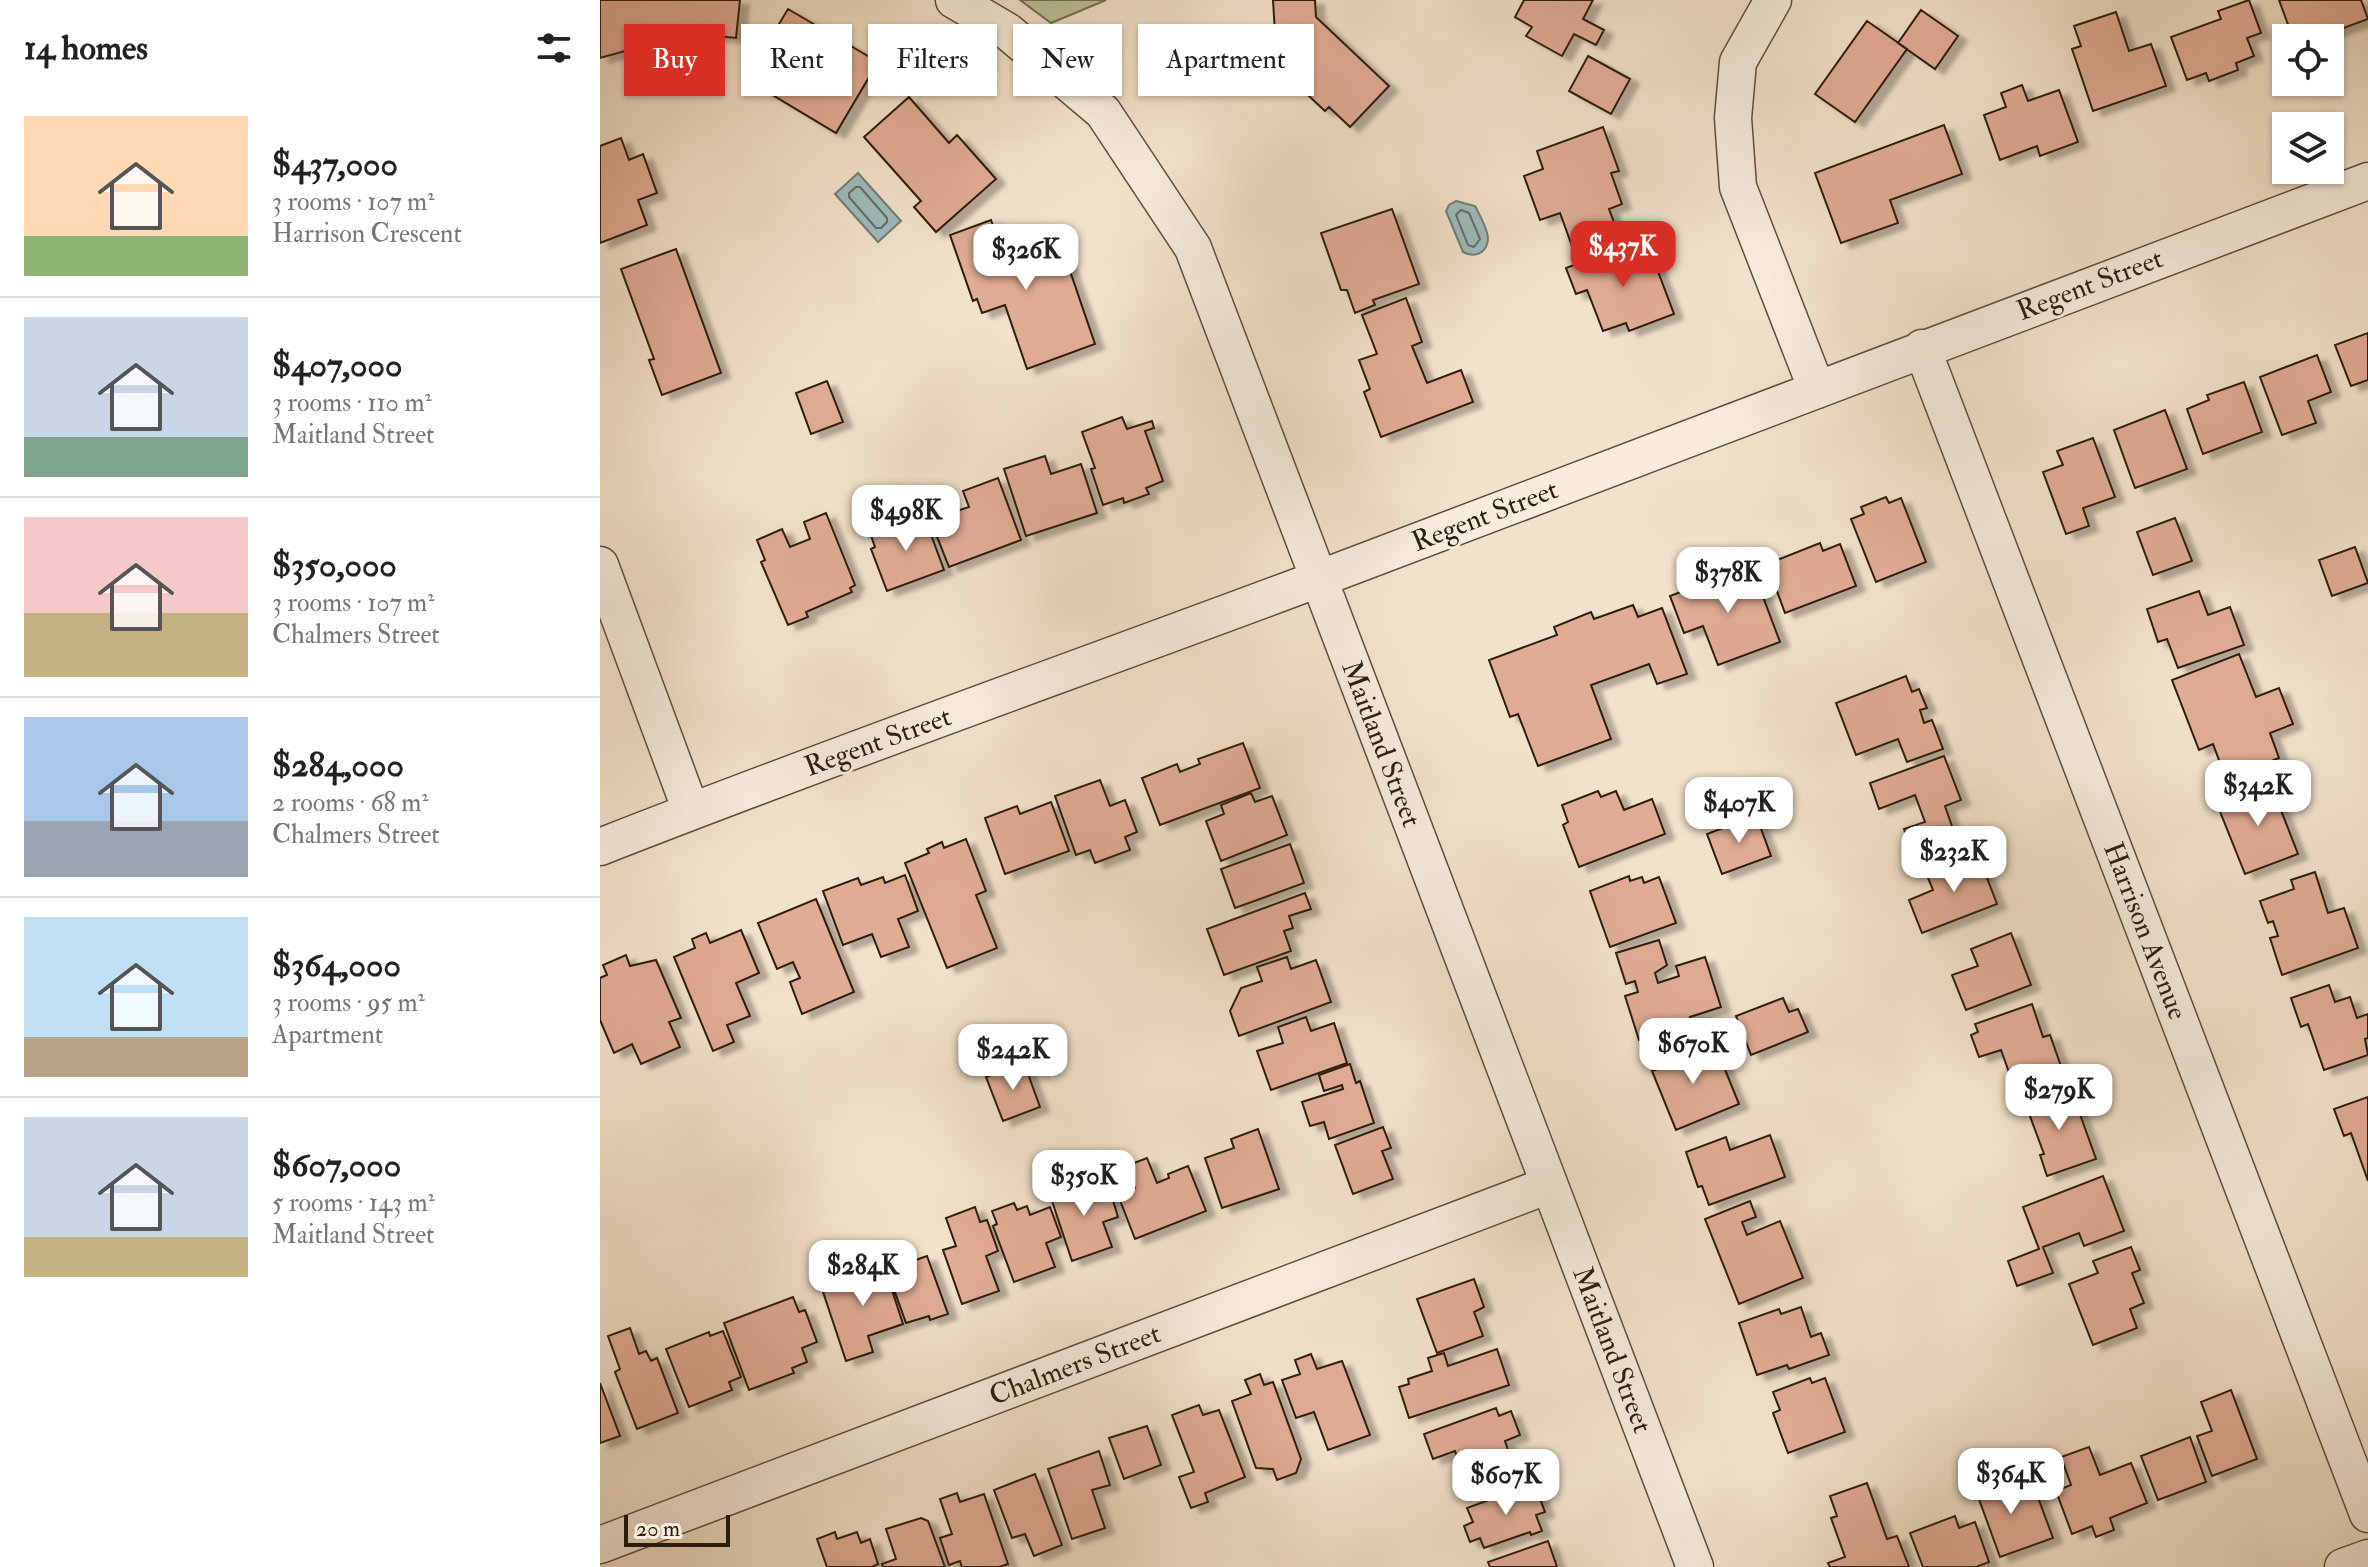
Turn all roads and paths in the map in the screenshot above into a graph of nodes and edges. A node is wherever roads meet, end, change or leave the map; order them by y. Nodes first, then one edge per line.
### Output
1 (954, 0) edge
2 (1773, 0) edge
3 (2368, 181) edge
4 (1922, 348) junction
5 (1817, 390) junction
6 (600, 565) edge
7 (1318, 579) junction
8 (691, 811) junction
9 (600, 847) edge
10 (1549, 1185) junction
11 (2368, 1514) edge
12 (600, 1545) edge
13 (2368, 1558) edge
14 (1695, 1567) edge
15 (2343, 1567) edge

1 - 7 street, Maitland Street
2 - 5 street
3 - 4 street, Regent Street
4 - 5 street, Regent Street
4 - 11 street, Harrison Avenue
5 - 7 street, Regent Street
6 - 8 street
7 - 8 street, Regent Street
7 - 10 street, Maitland Street
8 - 9 street, Regent Street
10 - 12 street, Chalmers Street
10 - 14 street, Maitland Street
13 - 15 street

